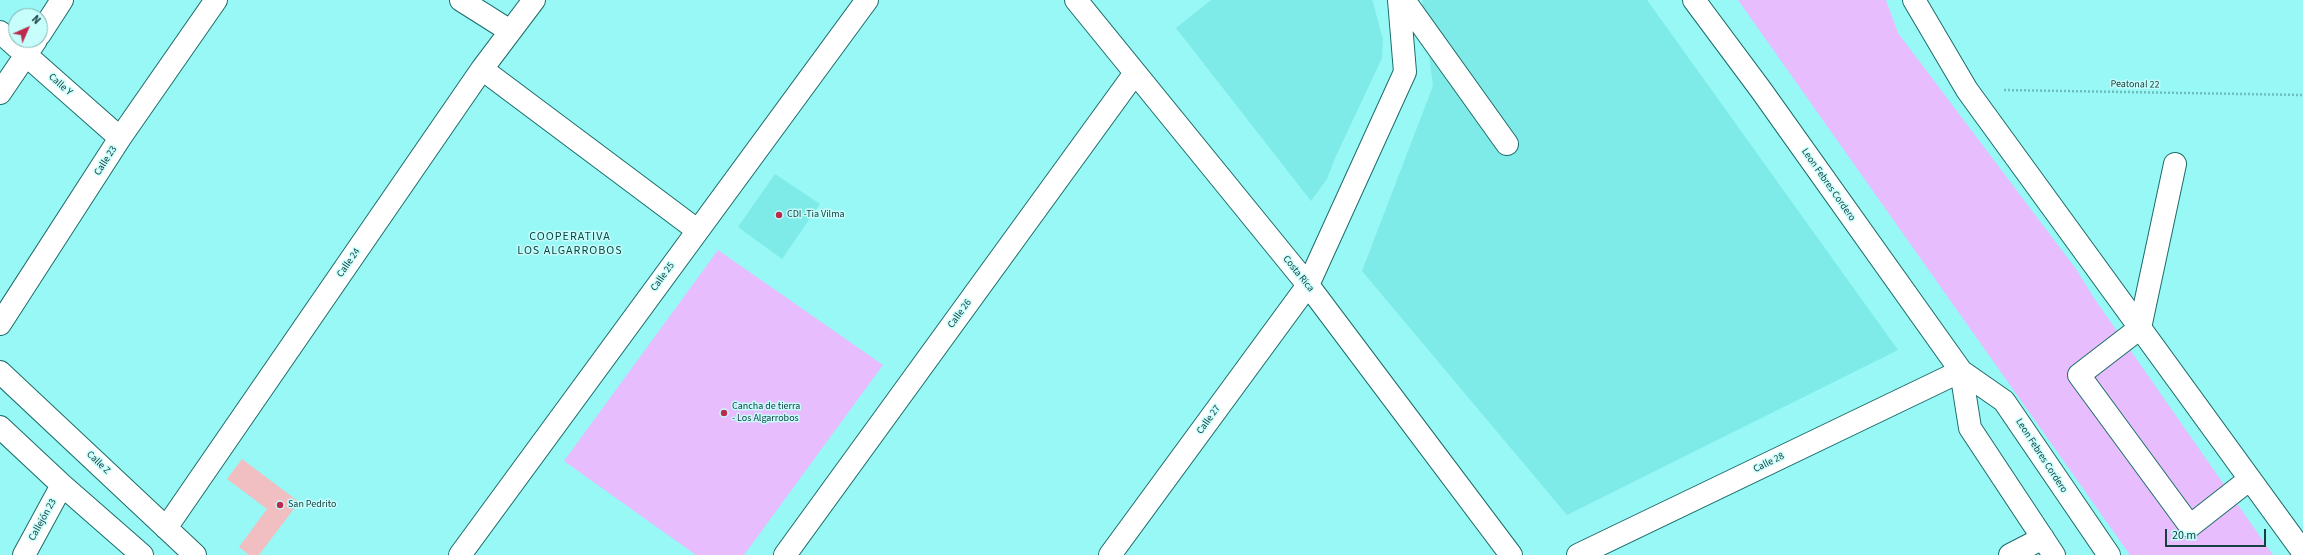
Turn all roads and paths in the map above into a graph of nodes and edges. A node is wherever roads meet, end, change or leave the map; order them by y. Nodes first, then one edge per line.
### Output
1 (62, 0) edge
2 (216, 0) edge
3 (461, 0) edge
4 (534, 0) edge
5 (867, 0) edge
6 (1076, 0) edge
7 (1399, 0) edge
8 (1404, 0) edge
9 (1694, 0) edge
10 (1914, 0) edge
11 (48, 22) edge
12 (510, 31) junction
13 (31, 48) edge
14 (482, 70) junction
15 (1135, 73) junction
16 (1967, 90) junction
17 (0, 93) edge
18 (2303, 95) edge
19 (120, 138) junction
20 (1507, 144) dead end
21 (2175, 164) dead end
22 (696, 230) junction
23 (1308, 285) junction
24 (0, 324) edge
25 (2140, 328) junction
26 (1961, 371) junction
27 (0, 372) edge
28 (0, 427) edge
29 (2250, 479) junction
30 (62, 485) junction
31 (166, 528) junction
32 (2049, 546) edge
33 (2303, 552) edge
34 (24, 555) edge
35 (142, 555) edge
36 (196, 555) edge
37 (460, 555) edge
38 (785, 555) edge
39 (1110, 555) edge
40 (1511, 555) edge
41 (1578, 555) edge
42 (2010, 555) edge
43 (2108, 555) edge

1 - 11 street
2 - 19 street, Calle 23
3 - 12 street
4 - 12 street, Calle 24
5 - 22 street, Calle 25
6 - 15 street, Costa Rica
7 - 23 street, Calle 27
8 - 20 street
9 - 26 street, Leon Febres Cordero
10 - 16 street
12 - 14 street, Calle 24
13 - 17 street
13 - 19 street, Calle Y
14 - 22 street
14 - 31 street, Calle 24
15 - 23 street, Costa Rica
15 - 38 street, Calle 26
16 - 18 path, Peatonal 22
16 - 25 street
19 - 24 street, Calle 23
21 - 25 street
22 - 37 street, Calle 25
23 - 39 street, Calle 27
23 - 40 street, Costa Rica
25 - 29 street
25 - 29 street
26 - 32 street, Leon Febres Cordero
26 - 41 street, Calle 28
26 - 43 street, Leon Febres Cordero
27 - 31 street, Calle Z
28 - 30 street
29 - 33 street
30 - 34 street, Callejón 23
30 - 35 street
31 - 36 street, Calle Z
32 - 42 street

